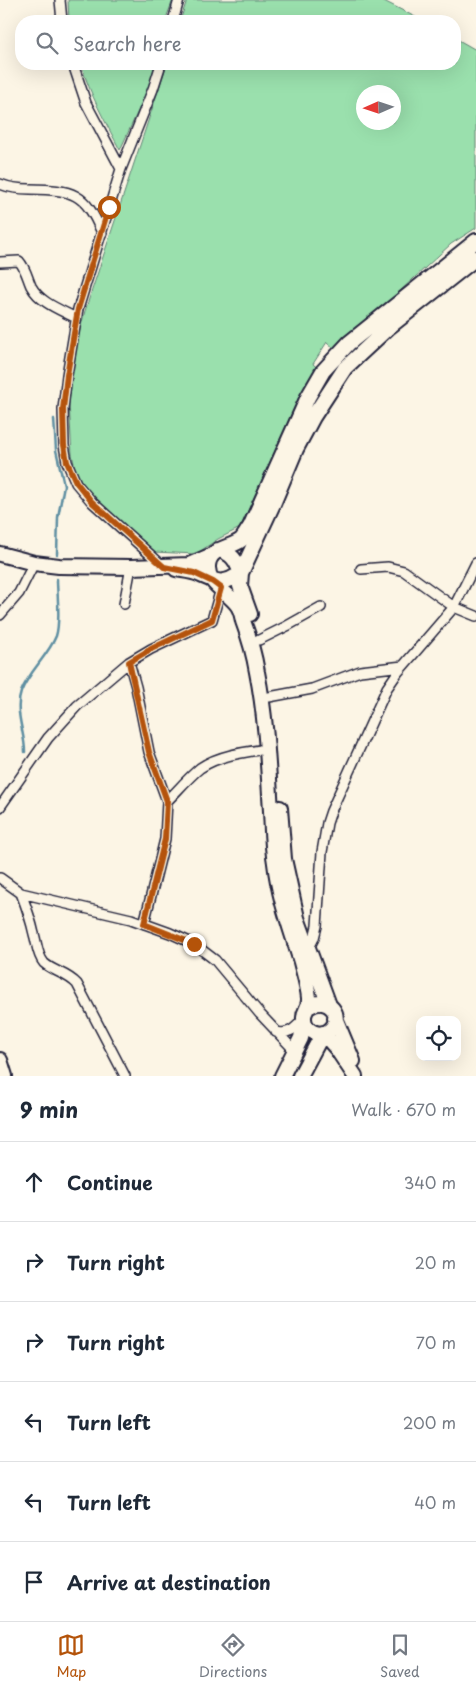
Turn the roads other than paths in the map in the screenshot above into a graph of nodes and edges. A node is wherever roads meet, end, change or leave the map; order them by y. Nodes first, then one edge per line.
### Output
1 (60, 0) edge
2 (179, 0) edge
3 (61, 15) edge
4 (175, 15) edge
5 (75, 70) edge
6 (159, 70) edge
7 (120, 169) junction
8 (0, 184) edge
9 (102, 233) junction
10 (476, 241) edge
11 (476, 258) edge
12 (0, 262) edge
13 (76, 318) junction
14 (214, 553) junction
15 (0, 554) edge
16 (34, 563) junction
17 (476, 563) edge
18 (131, 567) junction
19 (164, 567) junction
20 (361, 568) dead end
21 (241, 573) junction
22 (219, 584) junction
23 (124, 604) dead end
24 (320, 606) dead end
25 (454, 607) junction
26 (0, 615) edge
27 (476, 616) edge
28 (260, 640) junction
29 (129, 662) junction
30 (403, 666) junction
31 (269, 697) junction
32 (267, 749) junction
33 (167, 801) junction
34 (0, 807) edge
35 (0, 878) edge
36 (22, 893) junction
37 (144, 924) junction
38 (309, 948) junction
39 (329, 1005) junction
40 (310, 1006) junction
41 (336, 1018) junction
42 (304, 1019) junction
43 (276, 1032) junction
44 (323, 1033) junction
45 (295, 1051) junction
46 (0, 1060) edge
47 (5, 1076) edge
48 (125, 1076) edge
49 (282, 1076) edge
50 (300, 1076) edge
51 (356, 1076) edge
52 (360, 1076) edge

1 - 3 street
2 - 4 street
5 - 7 street
6 - 7 street
7 - 9 street
8 - 9 street
9 - 13 street
10 - 14 main road
11 - 21 main road
12 - 13 street
13 - 19 street
14 - 19 main road
14 - 21 main road
14 - 22 main road
15 - 16 main road
16 - 18 main road
16 - 26 street
17 - 25 street
18 - 19 main road
18 - 23 street
19 - 22 main road
20 - 25 street
21 - 22 main road
21 - 28 main road
22 - 29 street
22 - 32 main road
24 - 28 street
25 - 27 street
25 - 30 street
28 - 31 main road
29 - 33 street
29 - 34 street
30 - 31 street
30 - 38 street
31 - 38 main road
32 - 33 street
32 - 40 main road
33 - 37 street
35 - 36 street
36 - 37 street
36 - 48 street
37 - 43 street
38 - 39 main road
39 - 40 main road
39 - 41 main road
40 - 42 main road
41 - 44 main road
41 - 52 main road
42 - 43 street
42 - 44 main road
42 - 45 main road
43 - 45 street
44 - 50 main road
44 - 51 main road
45 - 49 main road
46 - 47 main road

